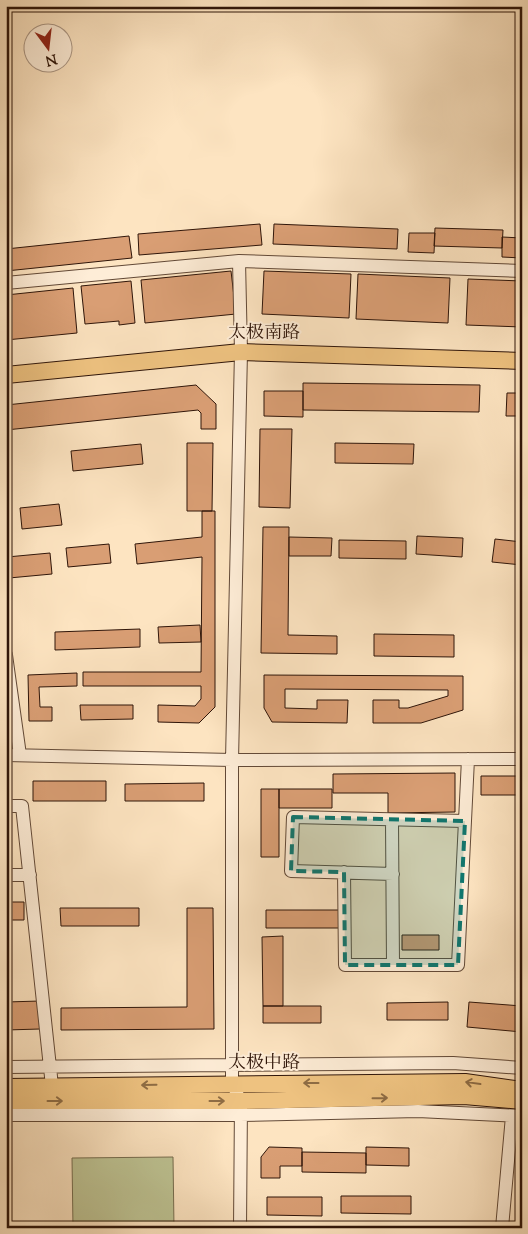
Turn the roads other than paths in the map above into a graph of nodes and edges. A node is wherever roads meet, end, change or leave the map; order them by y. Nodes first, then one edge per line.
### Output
1 (240, 261) junction
2 (522, 270) edge
3 (6, 283) edge
4 (241, 352) junction
5 (522, 361) edge
6 (6, 375) edge
7 (6, 655) edge
8 (6, 755) edge
9 (20, 755) junction
10 (468, 759) junction
11 (522, 759) edge
12 (232, 760) junction
13 (6, 806) edge
14 (392, 820) junction
15 (465, 821) junction
16 (344, 872) junction
17 (393, 874) junction
18 (6, 875) edge
19 (30, 875) junction
20 (394, 965) junction
21 (232, 1065) junction
22 (6, 1067) edge
23 (50, 1067) junction
24 (522, 1068) edge
25 (232, 1084) junction
26 (52, 1086) junction
27 (6, 1087) edge
28 (522, 1090) edge
29 (6, 1101) edge
30 (522, 1101) edge
31 (240, 1108) junction
32 (6, 1115) edge
33 (517, 1116) edge
34 (240, 1228) edge
35 (502, 1228) edge

1 - 2 street
1 - 3 street
1 - 4 street
4 - 5 main road, 太极南路
4 - 6 main road, 太极南路
4 - 12 street
7 - 9 street
8 - 9 street
9 - 12 street
10 - 11 street
10 - 12 street
10 - 15 street
12 - 21 street
13 - 19 street
14 - 15 street
14 - 16 street
14 - 17 street
15 - 20 street
16 - 17 street
16 - 20 street
17 - 20 street
18 - 19 street
19 - 23 street
21 - 23 street
21 - 24 street
21 - 25 street
22 - 23 street
23 - 26 street
25 -> 26 main road, 太极中路
28 -> 25 main road, 太极中路
25 - 31 street
26 - 27 main road, 太极中路
29 -> 31 main road, 太极中路
31 -> 30 main road, 太极中路
31 - 32 street
31 - 33 street
31 - 34 street
33 - 35 street

